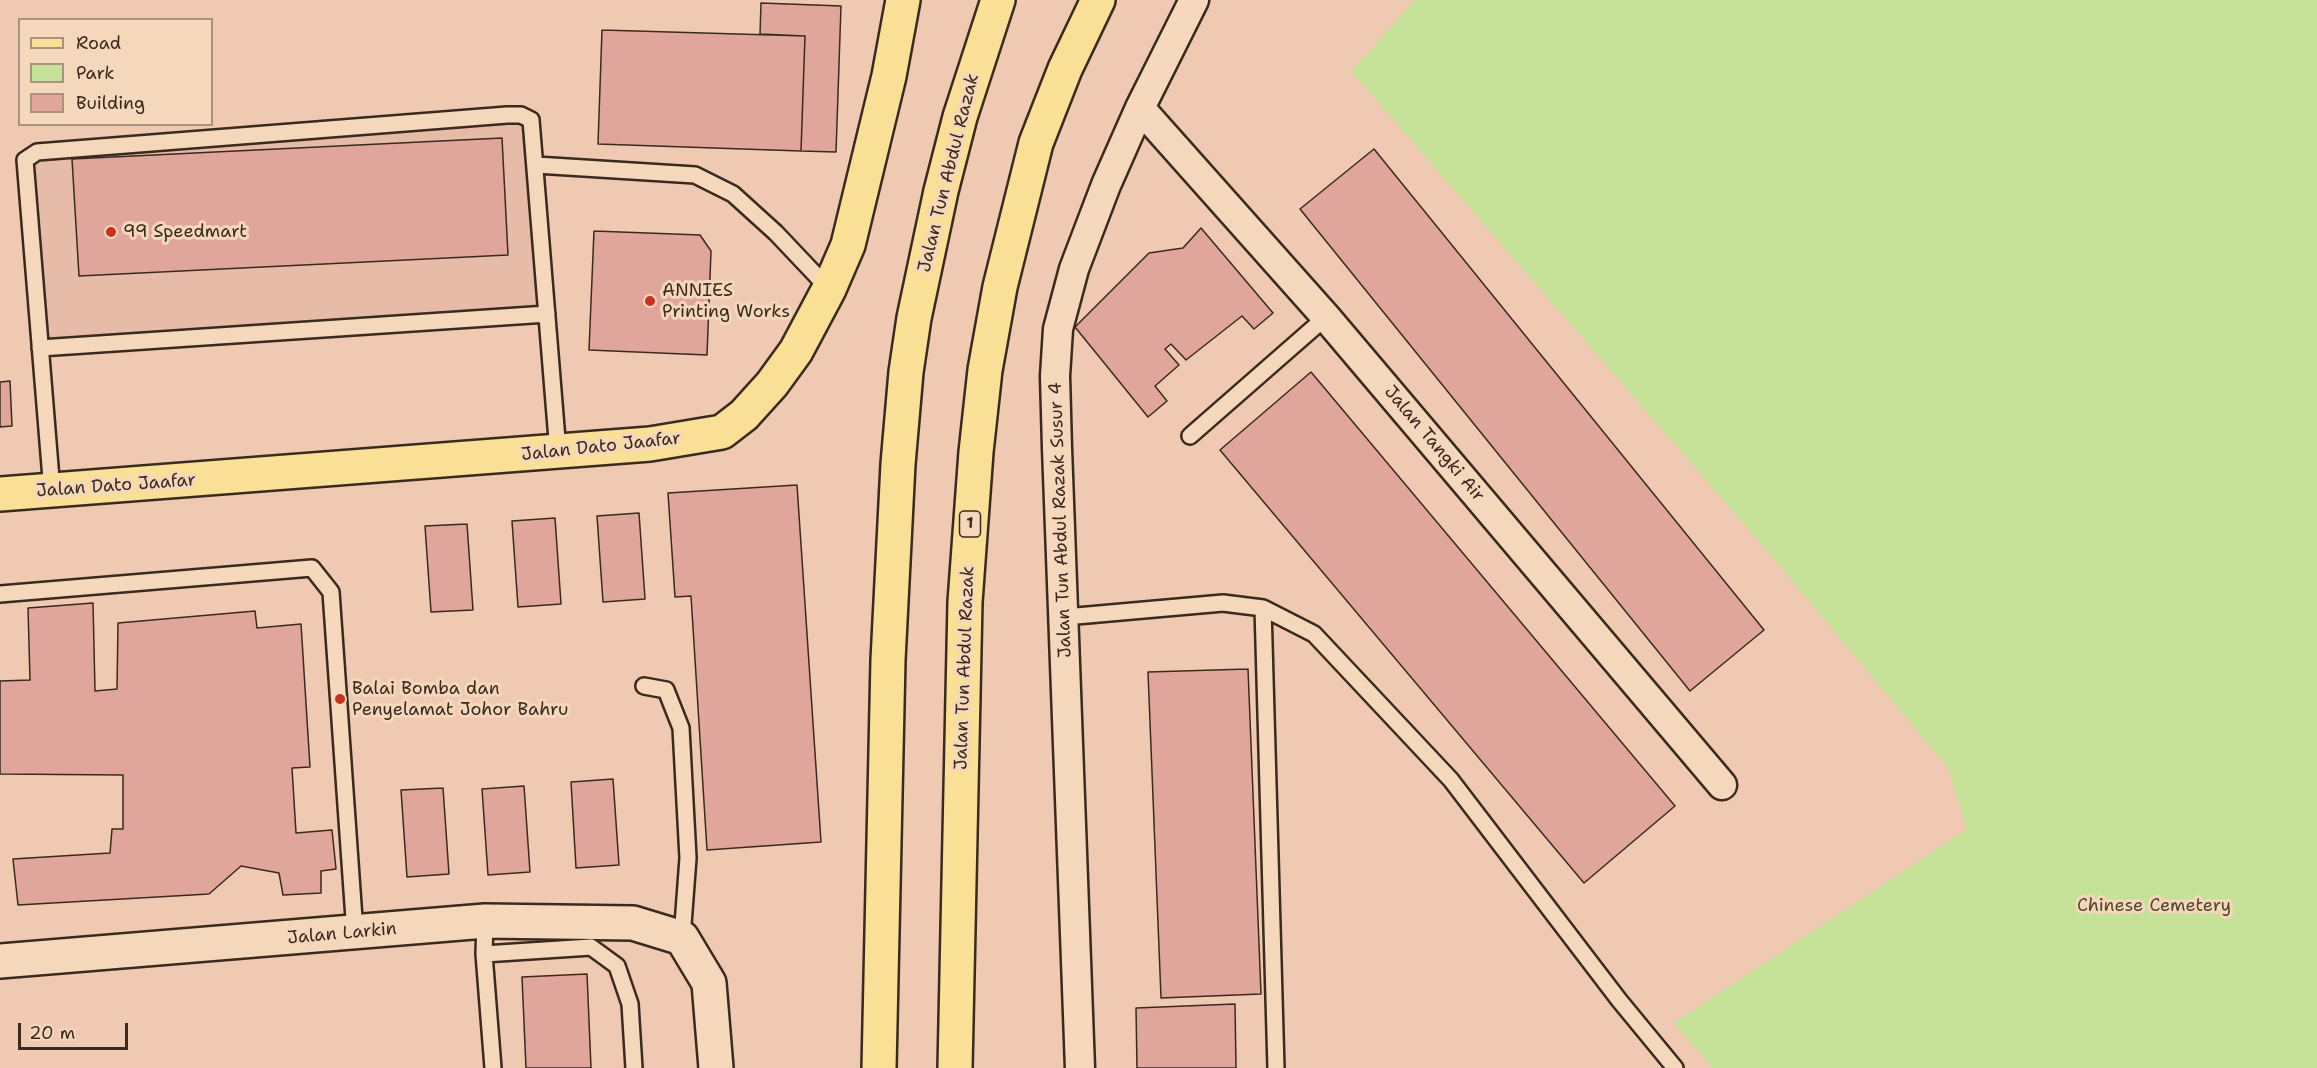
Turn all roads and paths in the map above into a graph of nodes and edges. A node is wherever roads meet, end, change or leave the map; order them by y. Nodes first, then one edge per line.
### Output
1 (903, 0) edge
2 (998, 0) edge
3 (1098, 0) edge
4 (1194, 0) edge
5 (1140, 108) junction
6 (536, 165) junction
7 (829, 289) junction
8 (547, 314) junction
9 (1326, 317) junction
10 (40, 348) junction
11 (1190, 436) dead end
12 (558, 452) junction
13 (52, 491) junction
14 (0, 494) edge
15 (0, 594) edge
16 (1263, 608) junction
17 (1065, 617) junction
18 (644, 686) dead end
19 (1722, 785) dead end
20 (485, 921) junction
21 (355, 933) junction
22 (682, 938) junction
23 (484, 954) junction
24 (0, 961) edge
25 (493, 1068) edge
26 (634, 1068) edge
27 (716, 1068) edge
28 (879, 1068) edge
29 (955, 1068) edge
30 (1080, 1068) edge
31 (1276, 1068) edge
32 (1675, 1068) edge

1 - 7 main road, Jalan Dato Jaafar
2 - 28 main road, Jalan Tun Abdul Razak
3 - 29 main road, Jalan Tun Abdul Razak / 1
4 - 5 street, Jalan Tun Abdul Razak Susur 4
5 - 9 street, Jalan Tangki Air
5 - 17 street, Jalan Tun Abdul Razak Susur 4
6 - 7 lane
6 - 8 lane
6 - 10 lane
7 - 12 main road, Jalan Dato Jaafar
8 - 10 lane
8 - 12 lane
9 - 11 lane
9 - 19 street, Jalan Tangki Air
10 - 13 lane
12 - 13 main road, Jalan Dato Jaafar
13 - 14 main road, Jalan Dato Jaafar
15 - 21 lane
16 - 17 lane
16 - 31 lane
16 - 32 lane
17 - 30 street, Jalan Tun Abdul Razak Susur 4
18 - 22 lane
20 - 21 street, Jalan Larkin
20 - 22 street, Jalan Larkin
20 - 23 lane
21 - 24 street, Jalan Larkin
22 - 27 street
23 - 25 lane
23 - 26 lane

